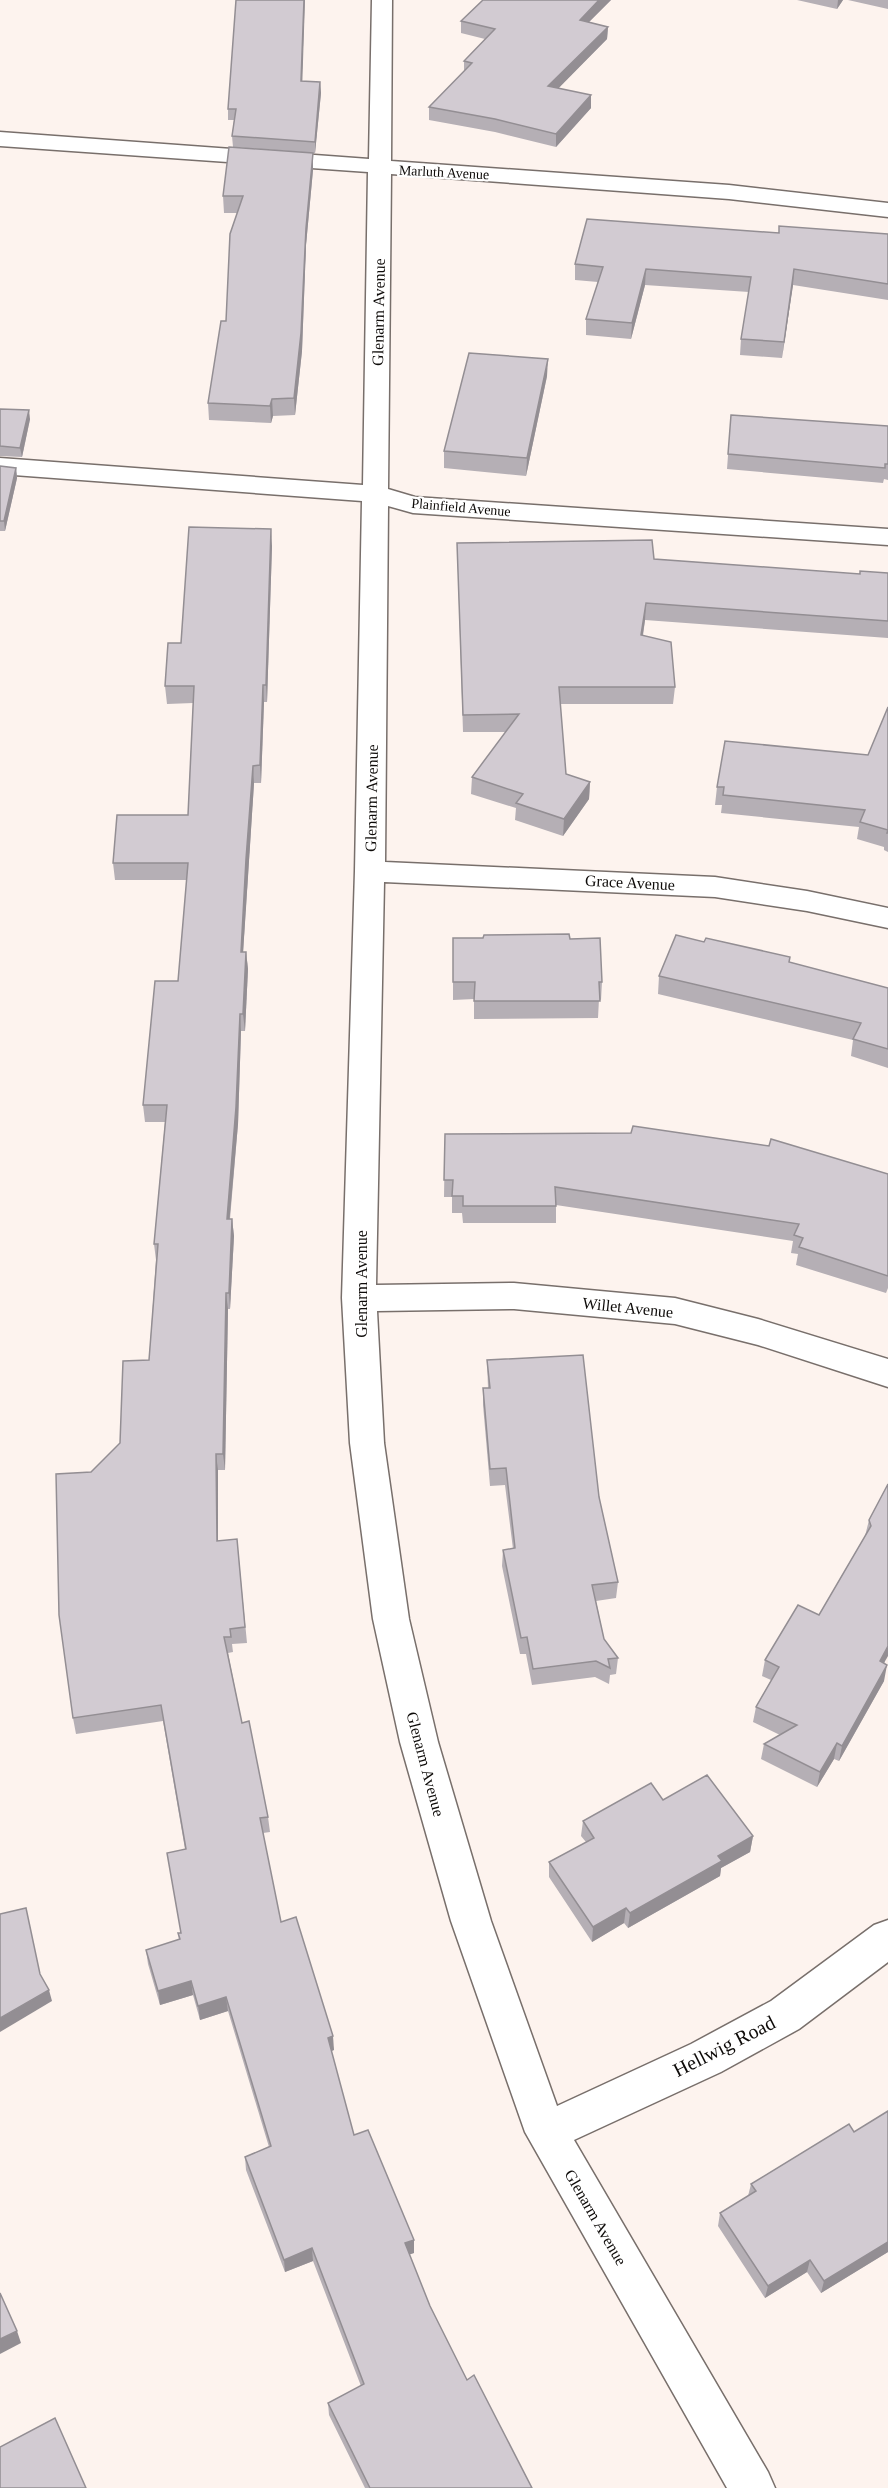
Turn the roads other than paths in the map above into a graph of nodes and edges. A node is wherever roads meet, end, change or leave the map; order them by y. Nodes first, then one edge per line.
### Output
1 (382, 0) edge
2 (0, 139) edge
3 (379, 168) junction
4 (888, 210) edge
5 (0, 466) edge
6 (376, 494) junction
7 (888, 537) edge
8 (370, 871) junction
9 (888, 918) edge
10 (359, 1298) junction
11 (888, 1372) edge
12 (888, 1938) edge
13 (546, 2132) junction
14 (752, 2488) edge

1 - 3 street, Glenarm Avenue
2 - 3 street, Marluth Avenue
3 - 4 street, Marluth Avenue
3 - 6 street, Glenarm Avenue
5 - 6 street, Plainfield Avenue
6 - 7 street, Plainfield Avenue
6 - 8 street, Glenarm Avenue
8 - 9 street, Grace Avenue
8 - 10 street, Glenarm Avenue
10 - 11 street, Willet Avenue
10 - 13 street, Glenarm Avenue
12 - 13 street, Hellwig Road
13 - 14 street, Glenarm Avenue

